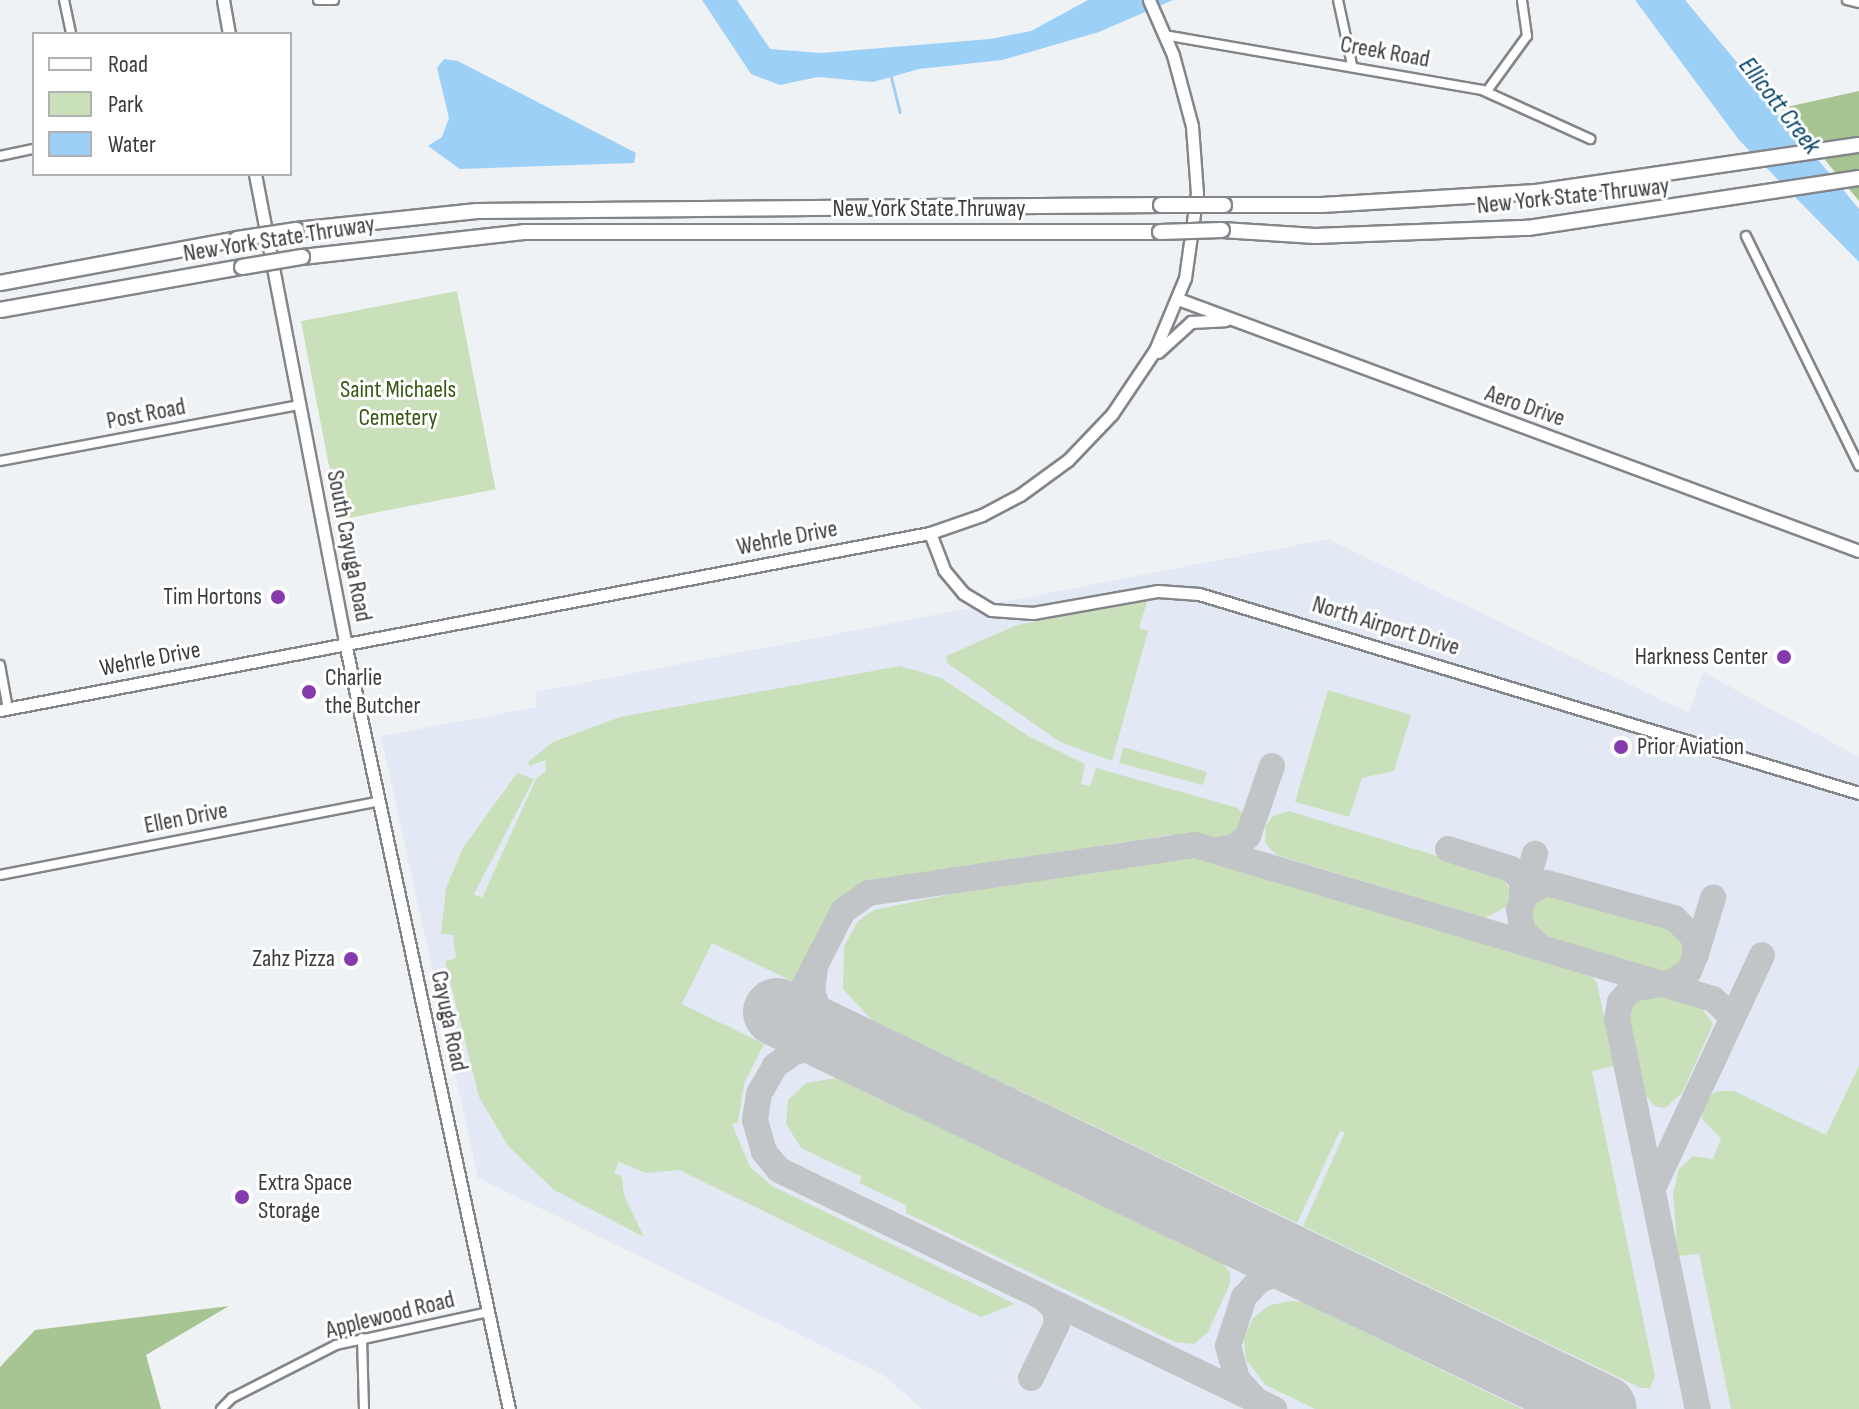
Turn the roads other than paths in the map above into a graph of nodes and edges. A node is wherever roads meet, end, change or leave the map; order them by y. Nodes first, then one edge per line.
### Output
1 (64, 0) edge
2 (224, 0) edge
3 (318, 0) edge
4 (334, 0) edge
5 (1149, 0) edge
6 (1338, 0) edge
7 (1522, 0) edge
8 (1847, 0) edge
9 (1859, 3) edge
10 (71, 32) edge
11 (229, 32) edge
12 (1164, 35) junction
13 (1352, 65) junction
14 (1487, 91) junction
15 (1590, 139) dead end
16 (1859, 145) edge
17 (32, 149) edge
18 (0, 156) edge
19 (255, 176) edge
20 (1859, 178) edge
21 (1746, 236) dead end
22 (0, 283) edge
23 (1178, 299) junction
24 (0, 310) edge
25 (1230, 320) junction
26 (1145, 368) junction
27 (300, 405) junction
28 (0, 461) edge
29 (1859, 466) edge
30 (930, 533) junction
31 (1859, 551) edge
32 (345, 643) junction
33 (0, 665) edge
34 (4, 710) edge
35 (1859, 793) edge
36 (379, 801) junction
37 (0, 875) edge
38 (488, 1312) junction
39 (362, 1338) junction
40 (221, 1409) edge
41 (364, 1409) edge
42 (509, 1409) edge

1 - 10 street
2 - 11 street
3 - 4 street
5 - 12 street, Wehrle Drive
6 - 13 street
7 - 14 street
8 - 9 street
12 - 13 street, Creek Road
12 - 23 street, Wehrle Drive
13 - 14 street, Creek Road
14 - 15 street, Creek Road
16 - 22 highway, New York State Thruway, bridge
17 - 18 street
19 - 27 street, South Cayuga Road
20 - 24 highway, New York State Thruway, bridge
21 - 29 street
23 - 25 street, Aero Drive
23 - 26 street, Wehrle Drive
25 - 26 street
25 - 31 street, Aero Drive
26 - 30 street, Wehrle Drive
27 - 28 street, Post Road
27 - 32 street, South Cayuga Road
30 - 32 street, Wehrle Drive
30 - 35 street, North Airport Drive
32 - 34 street, Wehrle Drive
32 - 36 street, Cayuga Road
33 - 34 street
36 - 37 street, Ellen Drive
36 - 38 street, Cayuga Road
38 - 39 street, Applewood Road
38 - 42 street, Cayuga Road
39 - 40 street, Applewood Road
39 - 41 street

